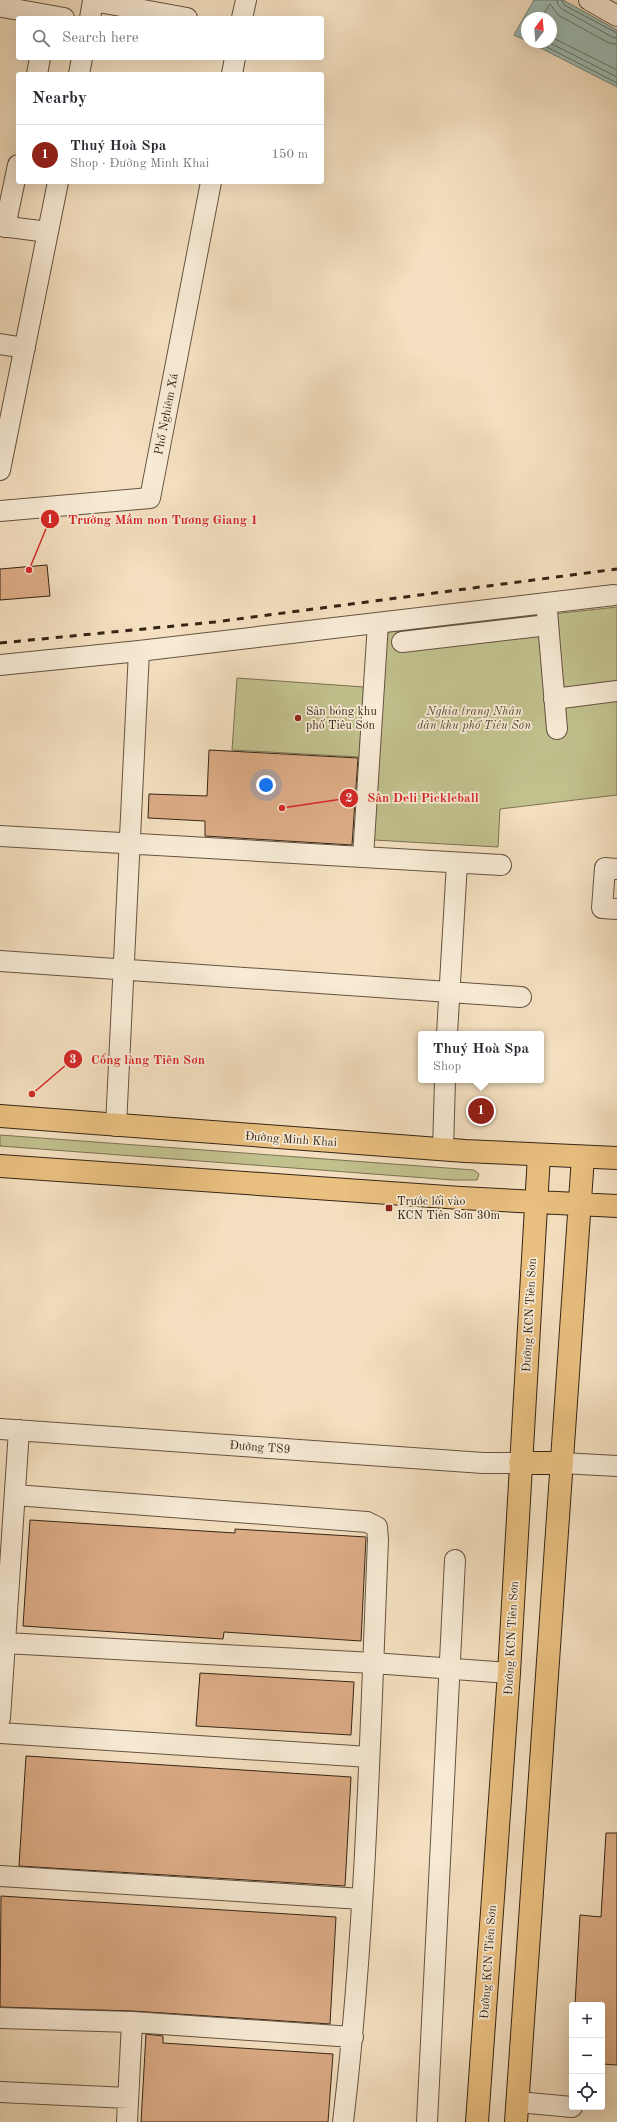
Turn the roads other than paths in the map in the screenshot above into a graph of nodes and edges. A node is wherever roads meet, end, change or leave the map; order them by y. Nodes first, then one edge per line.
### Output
1 (246, 0) edge
2 (589, 0) edge
3 (2, 7) dead end
4 (54, 13) edge
5 (90, 16) edge
6 (176, 16) edge
7 (242, 16) edge
8 (617, 16) edge
9 (40, 60) edge
10 (82, 60) edge
11 (235, 60) edge
12 (37, 72) edge
13 (79, 72) edge
14 (232, 72) edge
15 (16, 172) edge
16 (58, 184) edge
17 (211, 184) edge
18 (2, 226) edge
19 (48, 232) junction
20 (0, 344) edge
21 (25, 348) junction
22 (8, 391) edge
23 (0, 470) edge
24 (0, 511) edge
25 (614, 595) dead end
26 (547, 603) junction
27 (378, 623) junction
28 (548, 625) junction
29 (402, 642) dead end
30 (139, 651) junction
31 (0, 665) edge
32 (617, 691) edge
33 (554, 698) junction
34 (557, 729) dead end
35 (0, 836) edge
36 (130, 844) junction
37 (363, 857) junction
38 (456, 863) junction
39 (501, 866) dead end
40 (617, 869) edge
41 (617, 909) edge
42 (0, 961) edge
43 (124, 969) junction
44 (450, 992) junction
45 (521, 997) dead end
46 (447, 1031) edge
47 (445, 1083) edge
48 (0, 1116) edge
49 (116, 1126) junction
50 (443, 1150) junction
51 (539, 1155) junction
52 (583, 1157) junction
53 (617, 1158) edge
54 (0, 1166) edge
55 (536, 1202) junction
56 (581, 1203) junction
57 (617, 1206) edge
58 (10, 1430) edge
59 (520, 1463) junction
60 (562, 1463) junction
61 (617, 1466) edge
62 (16, 1495) junction
63 (455, 1560) dead end
64 (5, 1642) junction
65 (373, 1663) junction
66 (449, 1668) junction
67 (509, 1673) junction
68 (0, 1718) edge
69 (0, 1732) edge
70 (369, 1757) junction
71 (0, 1876) edge
72 (362, 1900) junction
73 (0, 2018) edge
74 (132, 2022) junction
75 (353, 2037) junction
76 (0, 2092) edge
77 (128, 2098) junction
78 (569, 2107) edge
79 (579, 2110) edge
80 (517, 2112) edge
81 (127, 2122) edge
82 (343, 2122) edge
83 (427, 2122) edge
84 (477, 2122) edge
85 (578, 2122) edge

1 - 7 street
2 - 8 street
3 - 4 street
5 - 6 street
9 - 12 street
10 - 13 street
11 - 14 street
15 - 18 street
16 - 19 street
17 - 24 street, Phố Nghiêm Xá
18 - 19 street
19 - 21 street
20 - 21 street
21 - 22 street
22 - 23 street
25 - 26 street
26 - 27 street
26 - 28 street
27 - 30 street
27 - 37 street
28 - 29 street
28 - 33 street
30 - 31 street
30 - 36 street
32 - 33 street
33 - 34 street
35 - 36 street
36 - 37 street
36 - 43 street
37 - 38 street
38 - 39 street
38 - 44 street
40 - 41 street
42 - 43 street
43 - 44 street
43 - 49 street
44 - 45 street
44 - 46 street
47 - 50 street
48 - 49 main road, Đường Minh Khai
49 - 50 main road, Đường Minh Khai
50 - 51 main road, Đường Minh Khai
51 - 52 main road, Đường Minh Khai
51 - 55 main road, Đường KCN Tiên Sơn
52 - 53 main road, Đường Minh Khai
52 - 56 main road
54 - 55 main road
55 - 56 main road
55 - 59 main road, Đường KCN Tiên Sơn
56 - 57 main road
56 - 60 main road
58 - 59 street, Đường TS9
58 - 62 street
59 - 60 main road
59 - 67 main road, Đường KCN Tiên Sơn
60 - 61 street
60 - 80 main road
62 - 64 street
62 - 65 street
63 - 66 street
64 - 65 street
64 - 68 street
65 - 66 street
65 - 70 street
66 - 67 street
66 - 83 street
67 - 84 main road, Đường KCN Tiên Sơn
69 - 70 street
70 - 72 street
71 - 72 street
72 - 75 street
73 - 74 street
74 - 75 street
74 - 77 street
75 - 82 street
76 - 77 street
77 - 81 street
78 - 80 street
79 - 85 street

